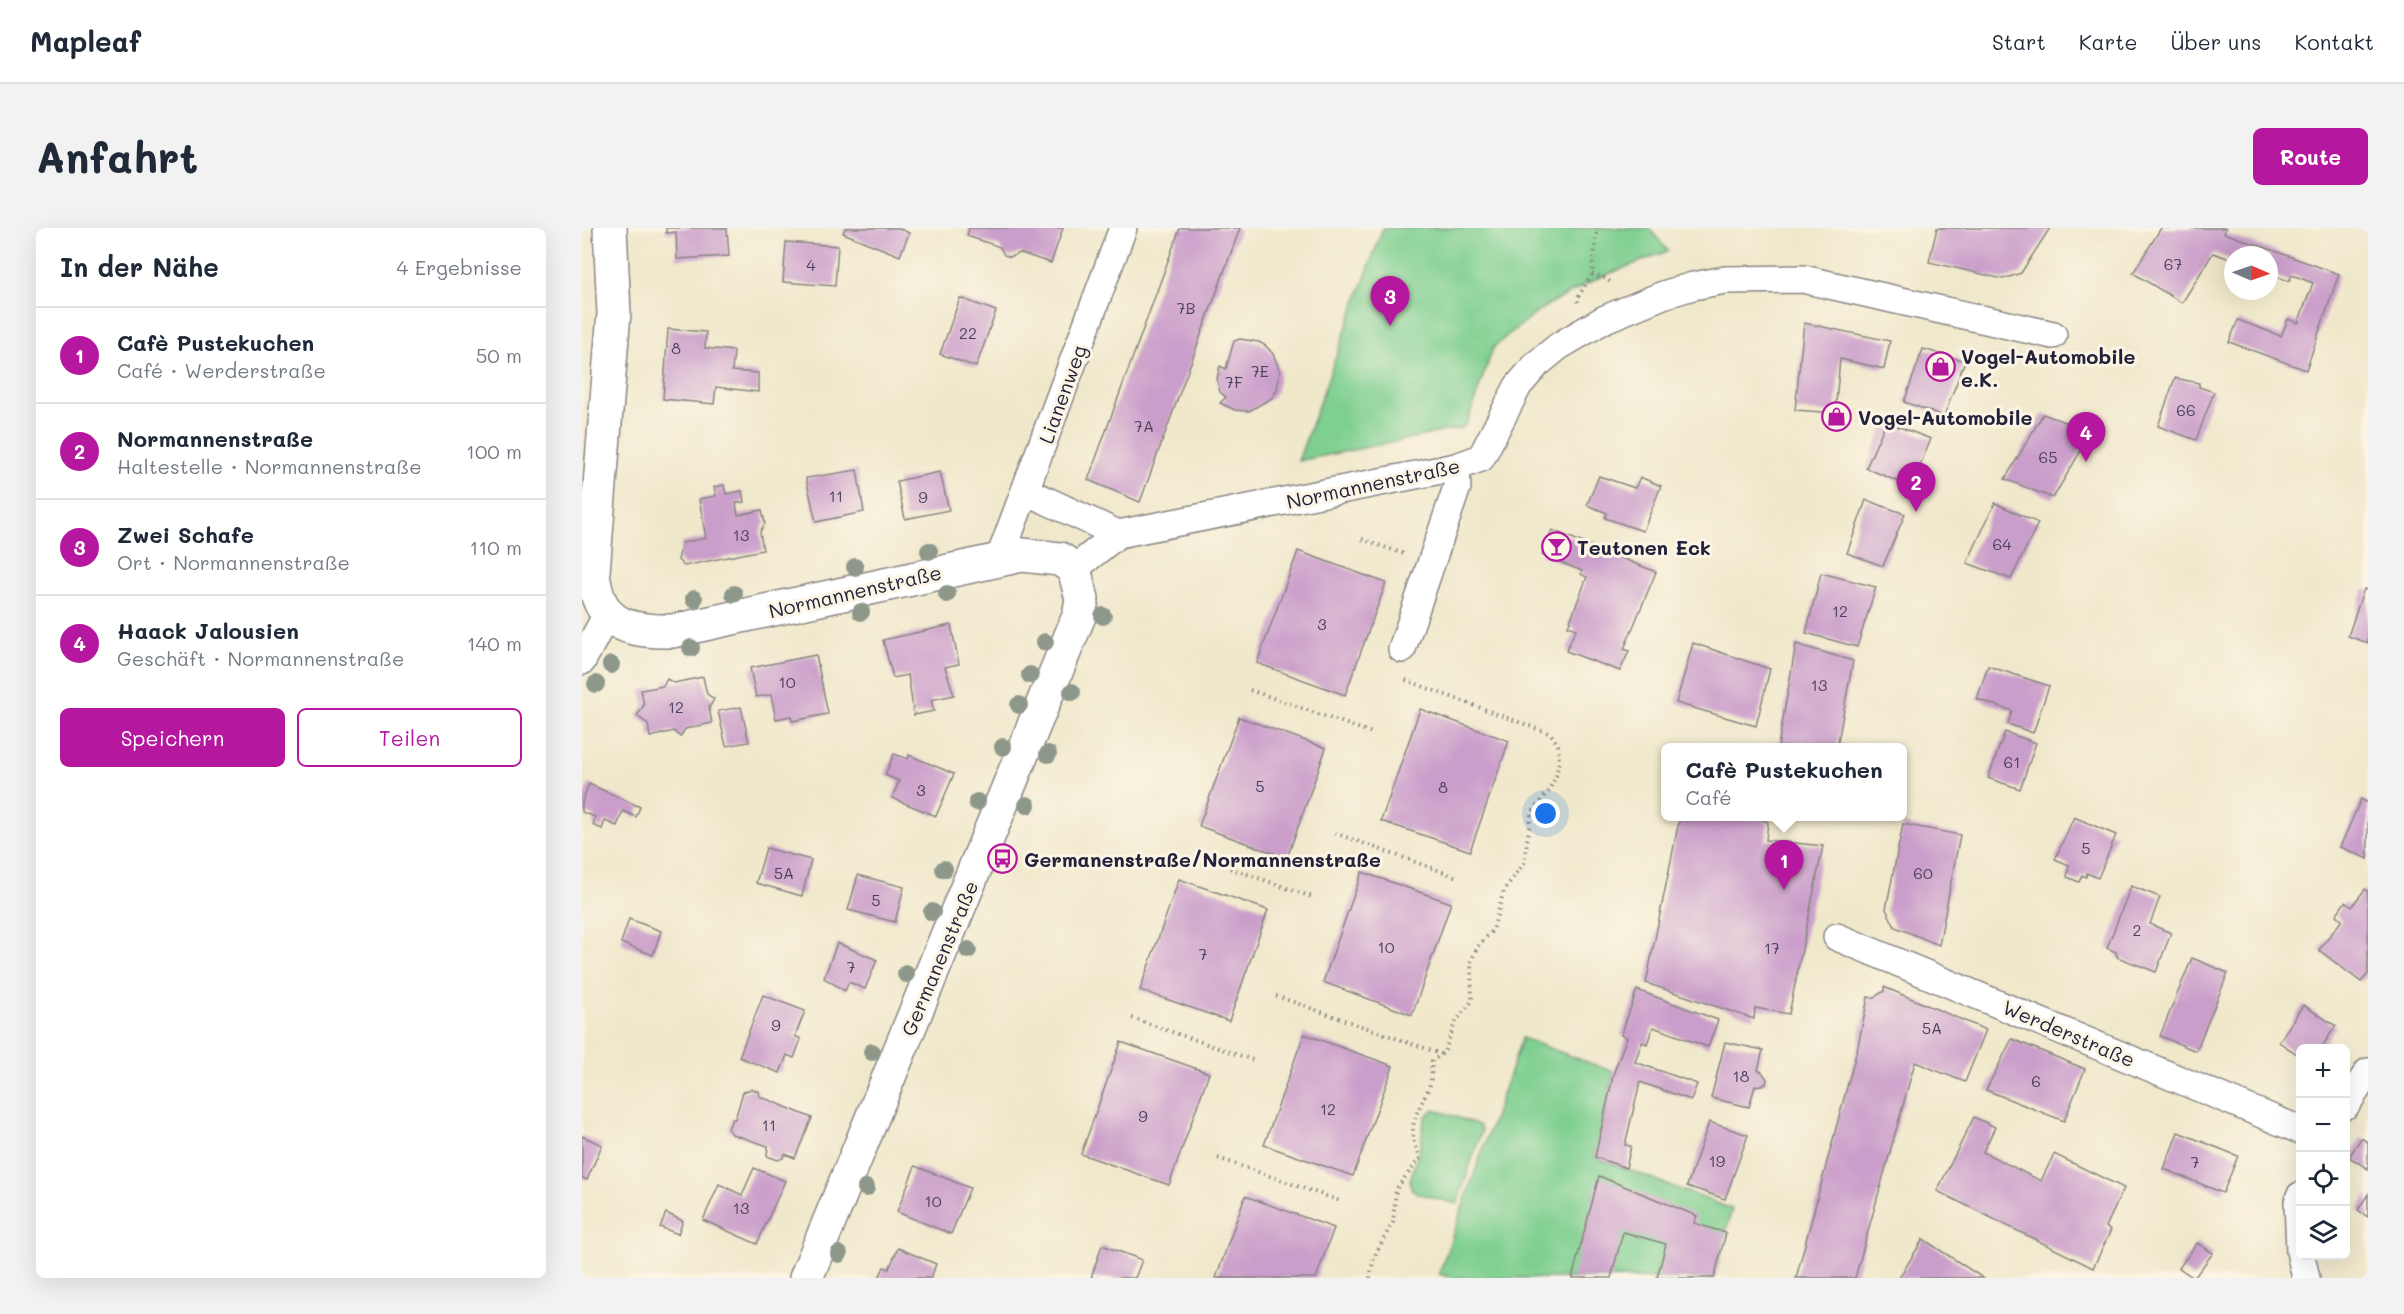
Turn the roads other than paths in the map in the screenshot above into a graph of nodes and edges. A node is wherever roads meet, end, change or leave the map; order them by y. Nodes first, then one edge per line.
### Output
1 (610, 228) edge
2 (1124, 228) edge
3 (2054, 335) dead end
4 (1456, 467) junction
5 (1026, 491) junction
6 (1118, 534) junction
7 (999, 560) junction
8 (1074, 569) junction
9 (595, 616) edge
10 (1402, 649) dead end
11 (582, 661) edge
12 (1838, 937) dead end
13 (2368, 1072) edge
14 (2350, 1099) edge
15 (2296, 1128) edge
16 (2302, 1260) edge
17 (806, 1278) edge
18 (2306, 1278) edge

1 - 9 street
2 - 5 street, Lianenweg
3 - 4 street, Normannenstraße
4 - 6 street, Normannenstraße
4 - 10 street
5 - 6 street
5 - 7 street, Lianenweg
6 - 8 street, Normannenstraße
7 - 8 street, Normannenstraße
7 - 9 street, Normannenstraße
8 - 17 street, Germanenstraße
9 - 11 street
12 - 15 street, Werderstraße
13 - 14 street
16 - 18 street

